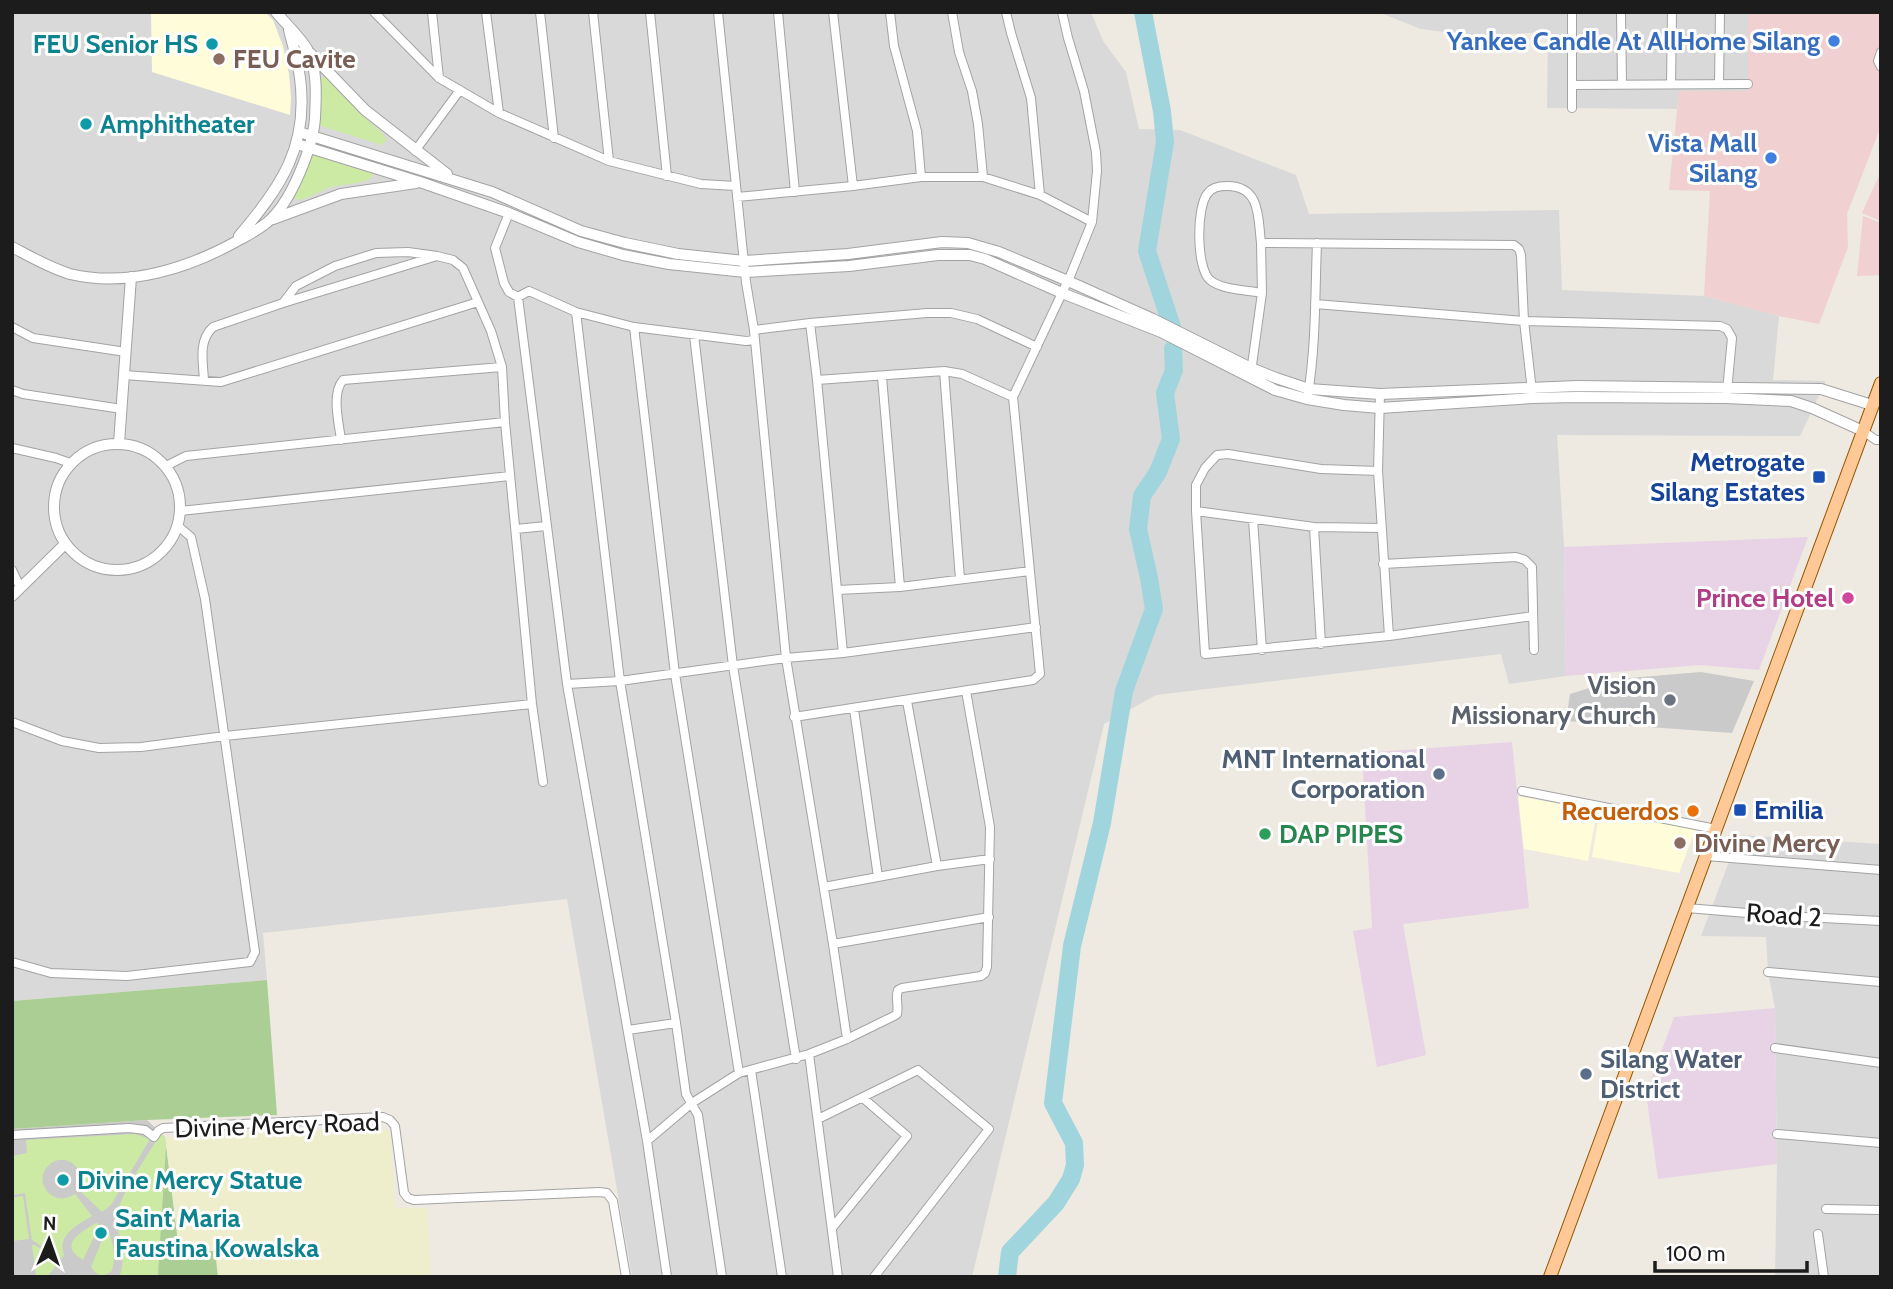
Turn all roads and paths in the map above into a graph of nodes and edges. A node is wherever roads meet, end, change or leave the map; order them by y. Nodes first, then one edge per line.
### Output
1 (276, 12) edge
2 (432, 12) edge
3 (486, 12) edge
4 (540, 12) edge
5 (593, 12) edge
6 (650, 12) edge
7 (718, 12) edge
8 (778, 12) edge
9 (833, 12) edge
10 (890, 12) edge
11 (952, 12) edge
12 (1006, 12) edge
13 (1062, 12) edge
14 (1572, 12) edge
15 (1621, 12) edge
16 (1672, 12) edge
17 (1720, 12) edge
18 (377, 14) edge
19 (288, 27) junction
20 (307, 49) junction
21 (1881, 52) edge
22 (1881, 67) edge
23 (439, 78) junction
24 (1622, 84) junction
25 (1671, 84) junction
26 (1719, 84) junction
27 (1748, 84) dead end
28 (1572, 85) junction
29 (460, 90) junction
30 (1572, 108) dead end
31 (499, 113) junction
32 (299, 132) junction
33 (313, 136) junction
34 (554, 138) junction
35 (296, 144) junction
36 (309, 148) junction
37 (415, 151) junction
38 (609, 161) junction
39 (667, 176) junction
40 (921, 177) junction
41 (983, 177) junction
42 (455, 180) junction
43 (420, 182) junction
44 (736, 186) junction
45 (853, 186) junction
46 (795, 192) junction
47 (1040, 195) junction
48 (737, 197) junction
49 (509, 213) junction
50 (270, 220) junction
51 (1092, 222) junction
52 (1261, 243) junction
53 (1317, 243) junction
54 (232, 244) junction
55 (12, 247) edge
56 (437, 256) junction
57 (745, 267) junction
58 (131, 277) junction
59 (1068, 281) junction
60 (1062, 293) junction
61 (1262, 293) junction
62 (517, 298) junction
63 (478, 302) junction
64 (283, 303) junction
65 (1315, 304) junction
66 (576, 312) junction
67 (1524, 321) junction
68 (810, 323) junction
69 (12, 327) edge
70 (634, 327) junction
71 (1163, 328) junction
72 (754, 330) junction
73 (694, 335) junction
74 (755, 340) junction
75 (1037, 347) junction
76 (126, 352) junction
77 (502, 367) junction
78 (944, 371) junction
79 (1251, 373) junction
80 (124, 375) junction
81 (882, 377) junction
82 (204, 380) junction
83 (817, 380) junction
84 (1881, 383) edge
85 (12, 390) edge
86 (1532, 392) junction
87 (1727, 392) junction
88 (1308, 394) junction
89 (1380, 394) junction
90 (1013, 397) junction
91 (1872, 405) junction
92 (1380, 408) junction
93 (122, 409) junction
94 (505, 422) junction
95 (1863, 431) junction
96 (341, 440) junction
97 (1881, 440) edge
98 (119, 443) junction
99 (12, 448) edge
100 (70, 463) junction
101 (166, 466) junction
102 (1378, 471) junction
103 (510, 477) junction
104 (180, 511) junction
105 (1196, 511) junction
106 (1254, 519) junction
107 (178, 526) junction
108 (546, 526) junction
109 (1314, 527) junction
110 (1381, 528) junction
111 (516, 529) junction
112 (65, 544) junction
113 (1383, 564) junction
114 (12, 570) edge
115 (1030, 571) junction
116 (960, 579) junction
117 (900, 587) junction
118 (837, 590) junction
119 (16, 592) edge
120 (1533, 616) junction
121 (1036, 627) junction
122 (1389, 636) junction
123 (1321, 644) junction
124 (1262, 650) junction
125 (1534, 650) dead end
126 (843, 653) junction
127 (786, 658) junction
128 (733, 666) junction
129 (675, 674) junction
130 (620, 681) junction
131 (567, 684) junction
132 (966, 691) junction
133 (908, 701) junction
134 (532, 704) junction
135 (854, 709) junction
136 (794, 717) junction
137 (12, 722) edge
138 (225, 736) junction
139 (543, 782) dead end
140 (1522, 791) dead end
141 (1716, 829) junction
142 (1706, 856) junction
143 (990, 859) junction
144 (937, 866) junction
145 (1881, 870) edge
146 (878, 877) junction
147 (824, 887) junction
148 (1687, 908) junction
149 (989, 917) junction
150 (1881, 921) edge
151 (833, 944) junction
152 (12, 962) edge
153 (1768, 972) dead end
154 (1881, 982) edge
155 (676, 1023) junction
156 (628, 1030) junction
157 (847, 1039) junction
158 (1775, 1048) dead end
159 (809, 1054) junction
160 (796, 1059) junction
161 (1881, 1063) edge
162 (751, 1070) junction
163 (740, 1073) junction
164 (863, 1098) junction
165 (692, 1103) junction
166 (818, 1119) junction
167 (1777, 1133) dead end
168 (12, 1135) edge
169 (647, 1141) junction
170 (1881, 1143) edge
171 (1826, 1209) dead end
172 (1881, 1210) edge
173 (832, 1228) junction
174 (1818, 1234) dead end
175 (626, 1277) edge
176 (667, 1277) edge
177 (722, 1277) edge
178 (782, 1277) edge
179 (838, 1277) edge
180 (874, 1277) edge
181 (1550, 1277) edge
182 (1824, 1277) edge

1 - 19 street
2 - 23 street
3 - 31 street
4 - 34 street
5 - 38 street
6 - 39 street
7 - 44 street
8 - 46 street
9 - 45 street
10 - 40 street
11 - 41 street
12 - 47 street
13 - 51 street
14 - 28 street
15 - 24 street
16 - 25 street
17 - 26 street
18 - 23 street
19 - 20 street
19 - 32 street
20 - 33 street
20 - 37 street
21 - 22 street
23 - 29 street
24 - 25 street
24 - 28 street
25 - 26 street
26 - 27 street
28 - 30 street
29 - 31 street
29 - 37 street
31 - 34 street
32 - 33 street
32 - 35 street
33 - 36 street
33 - 42 street
34 - 38 street
35 - 36 street
35 - 54 street
36 - 43 street
36 - 50 street
37 - 42 street
38 - 39 street
39 - 44 street
40 - 41 street
40 - 45 street
41 - 47 street
42 - 57 street
43 - 49 street
43 - 50 street
44 - 48 street
45 - 46 street
46 - 48 street
47 - 51 street
48 - 57 street
49 - 57 street
49 - 62 street
50 - 54 street
51 - 59 street
52 - 53 street
52 - 61 street
52 - 61 street
53 - 65 street
53 - 67 street
54 - 58 street
55 - 58 street
56 - 63 street
56 - 64 street
56 - 64 street
57 - 59 street
57 - 60 street
57 - 72 street
58 - 76 street
59 - 60 street
59 - 71 street
60 - 71 street
60 - 75 street
61 - 79 street
62 - 66 street
62 - 108 street
63 - 77 street
63 - 82 street
64 - 82 street
65 - 67 street
65 - 88 street
66 - 70 street
66 - 130 street
67 - 86 street
67 - 87 street
68 - 72 street
68 - 75 street
68 - 83 street
69 - 76 street
70 - 73 street
70 - 129 street
71 - 79 street
72 - 74 street
73 - 74 street
73 - 128 street
74 - 127 street
75 - 90 street
76 - 80 street
77 - 94 street
77 - 96 street
78 - 81 street
78 - 90 street
78 - 116 street
79 - 88 street
80 - 82 street
80 - 93 street
81 - 83 street
81 - 117 street
83 - 118 street
84 - 91 main road
85 - 93 street
86 - 87 street
86 - 89 street
86 - 92 street
87 - 91 street
87 - 95 street
88 - 89 street
88 - 92 street
89 - 92 street
90 - 115 street
91 - 95 main road
92 - 102 street
93 - 98 street
94 - 96 street
94 - 103 street
95 - 97 street
95 - 141 main road
96 - 101 street
98 - 100 street
98 - 101 street
99 - 100 street
100 - 112 street
101 - 104 street
102 - 105 street
102 - 110 street
103 - 104 street
103 - 111 street
104 - 107 street
105 - 106 street
105 - 124 street
106 - 109 street
106 - 124 street
107 - 112 street
107 - 138 street
108 - 111 street
108 - 131 street
109 - 110 street
109 - 123 street
110 - 113 street
111 - 134 street
112 - 119 street
113 - 120 street
113 - 122 street
114 - 119 street
115 - 116 street
115 - 121 street
116 - 117 street
117 - 118 street
118 - 126 street
120 - 122 street
120 - 125 street
121 - 126 street
121 - 132 street
122 - 123 street
123 - 124 street
126 - 127 street
127 - 128 street
127 - 136 street
128 - 129 street
128 - 160 street
129 - 130 street
129 - 163 street
130 - 131 street
130 - 155 street
131 - 156 street
132 - 133 street
132 - 143 street
133 - 135 street
133 - 144 street
134 - 138 street
134 - 139 street
135 - 136 street
135 - 146 street
136 - 147 street
137 - 138 street
138 - 152 street
140 - 141 street
141 - 142 main road
142 - 145 street
142 - 148 main road
143 - 144 street
143 - 149 street
144 - 146 street
146 - 147 street
147 - 151 street
148 - 150 street, Road 2
148 - 181 main road
149 - 151 street
149 - 157 street
151 - 157 street
153 - 154 street
155 - 156 street
155 - 165 street
156 - 169 street
157 - 159 street
158 - 161 street
159 - 160 street
159 - 166 street
160 - 162 street
162 - 163 street
162 - 178 street
163 - 165 street
164 - 166 street
164 - 173 street
164 - 180 street
165 - 169 street
165 - 177 street
166 - 173 street
167 - 170 street
168 - 175 street, Divine Mercy Road
169 - 176 street
171 - 172 street
173 - 179 street
174 - 182 street

